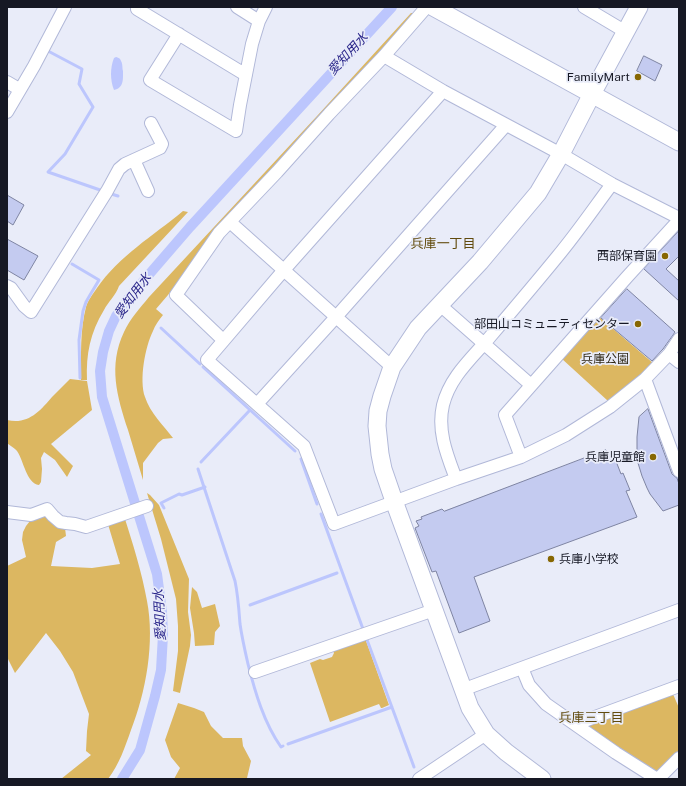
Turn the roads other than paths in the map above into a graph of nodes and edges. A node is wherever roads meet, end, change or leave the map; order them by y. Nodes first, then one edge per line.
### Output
1 (65, 7) edge
2 (138, 7) edge
3 (237, 7) edge
4 (266, 7) edge
5 (424, 7) edge
6 (433, 7) edge
7 (584, 7) edge
8 (639, 7) edge
9 (259, 21) junction
10 (626, 32) junction
11 (179, 34) junction
12 (384, 56) junction
13 (246, 75) junction
14 (7, 82) edge
15 (19, 89) junction
16 (443, 91) junction
17 (592, 94) junction
18 (7, 112) edge
19 (152, 123) dead end
20 (506, 125) junction
21 (679, 142) edge
22 (561, 154) junction
23 (134, 160) junction
24 (612, 184) junction
25 (148, 191) dead end
26 (679, 219) edge
27 (230, 222) junction
28 (283, 271) junction
29 (7, 286) edge
30 (440, 305) junction
31 (336, 317) junction
32 (223, 340) junction
33 (679, 340) edge
34 (484, 344) junction
35 (669, 354) junction
36 (679, 362) edge
37 (392, 367) junction
38 (645, 379) junction
39 (531, 385) junction
40 (257, 404) junction
41 (521, 456) junction
42 (679, 471) edge
43 (456, 479) junction
44 (394, 501) junction
45 (147, 506) dead end
46 (7, 512) edge
47 (434, 610) junction
48 (679, 610) edge
49 (522, 668) junction
50 (255, 672) dead end
51 (679, 686) edge
52 (462, 690) junction
53 (576, 724) junction
54 (486, 734) junction
55 (679, 758) edge
56 (419, 779) edge
57 (542, 779) edge
58 (657, 779) edge

1 - 15 street
2 - 11 street
3 - 9 street
4 - 9 street
5 - 12 street
6 - 17 street
7 - 10 street
8 - 10 street
9 - 13 street
10 - 17 street
11 - 13 street
11 - 13 street
12 - 16 street
12 - 27 street
14 - 15 street
15 - 18 street
16 - 20 street
16 - 28 street
17 - 21 street
17 - 22 street
19 - 23 street
20 - 22 street
20 - 31 street
22 - 24 street
22 - 30 street
23 - 25 street
23 - 29 street
24 - 26 street
24 - 34 street
26 - 39 street
27 - 28 street
27 - 32 street
28 - 31 street
28 - 32 street
30 - 34 street
30 - 37 street
31 - 37 street
31 - 40 street
32 - 40 street
33 - 35 street
34 - 39 street
34 - 43 street
35 - 36 street
35 - 38 street
37 - 44 street
38 - 41 street
38 - 42 street
39 - 41 street
40 - 44 street
41 - 43 street
43 - 44 street
44 - 47 street
45 - 46 street
47 - 50 street
47 - 52 street
48 - 49 street
49 - 52 street
49 - 53 street
51 - 53 street
52 - 54 street
53 - 58 street
54 - 56 street
54 - 57 street
55 - 58 street

